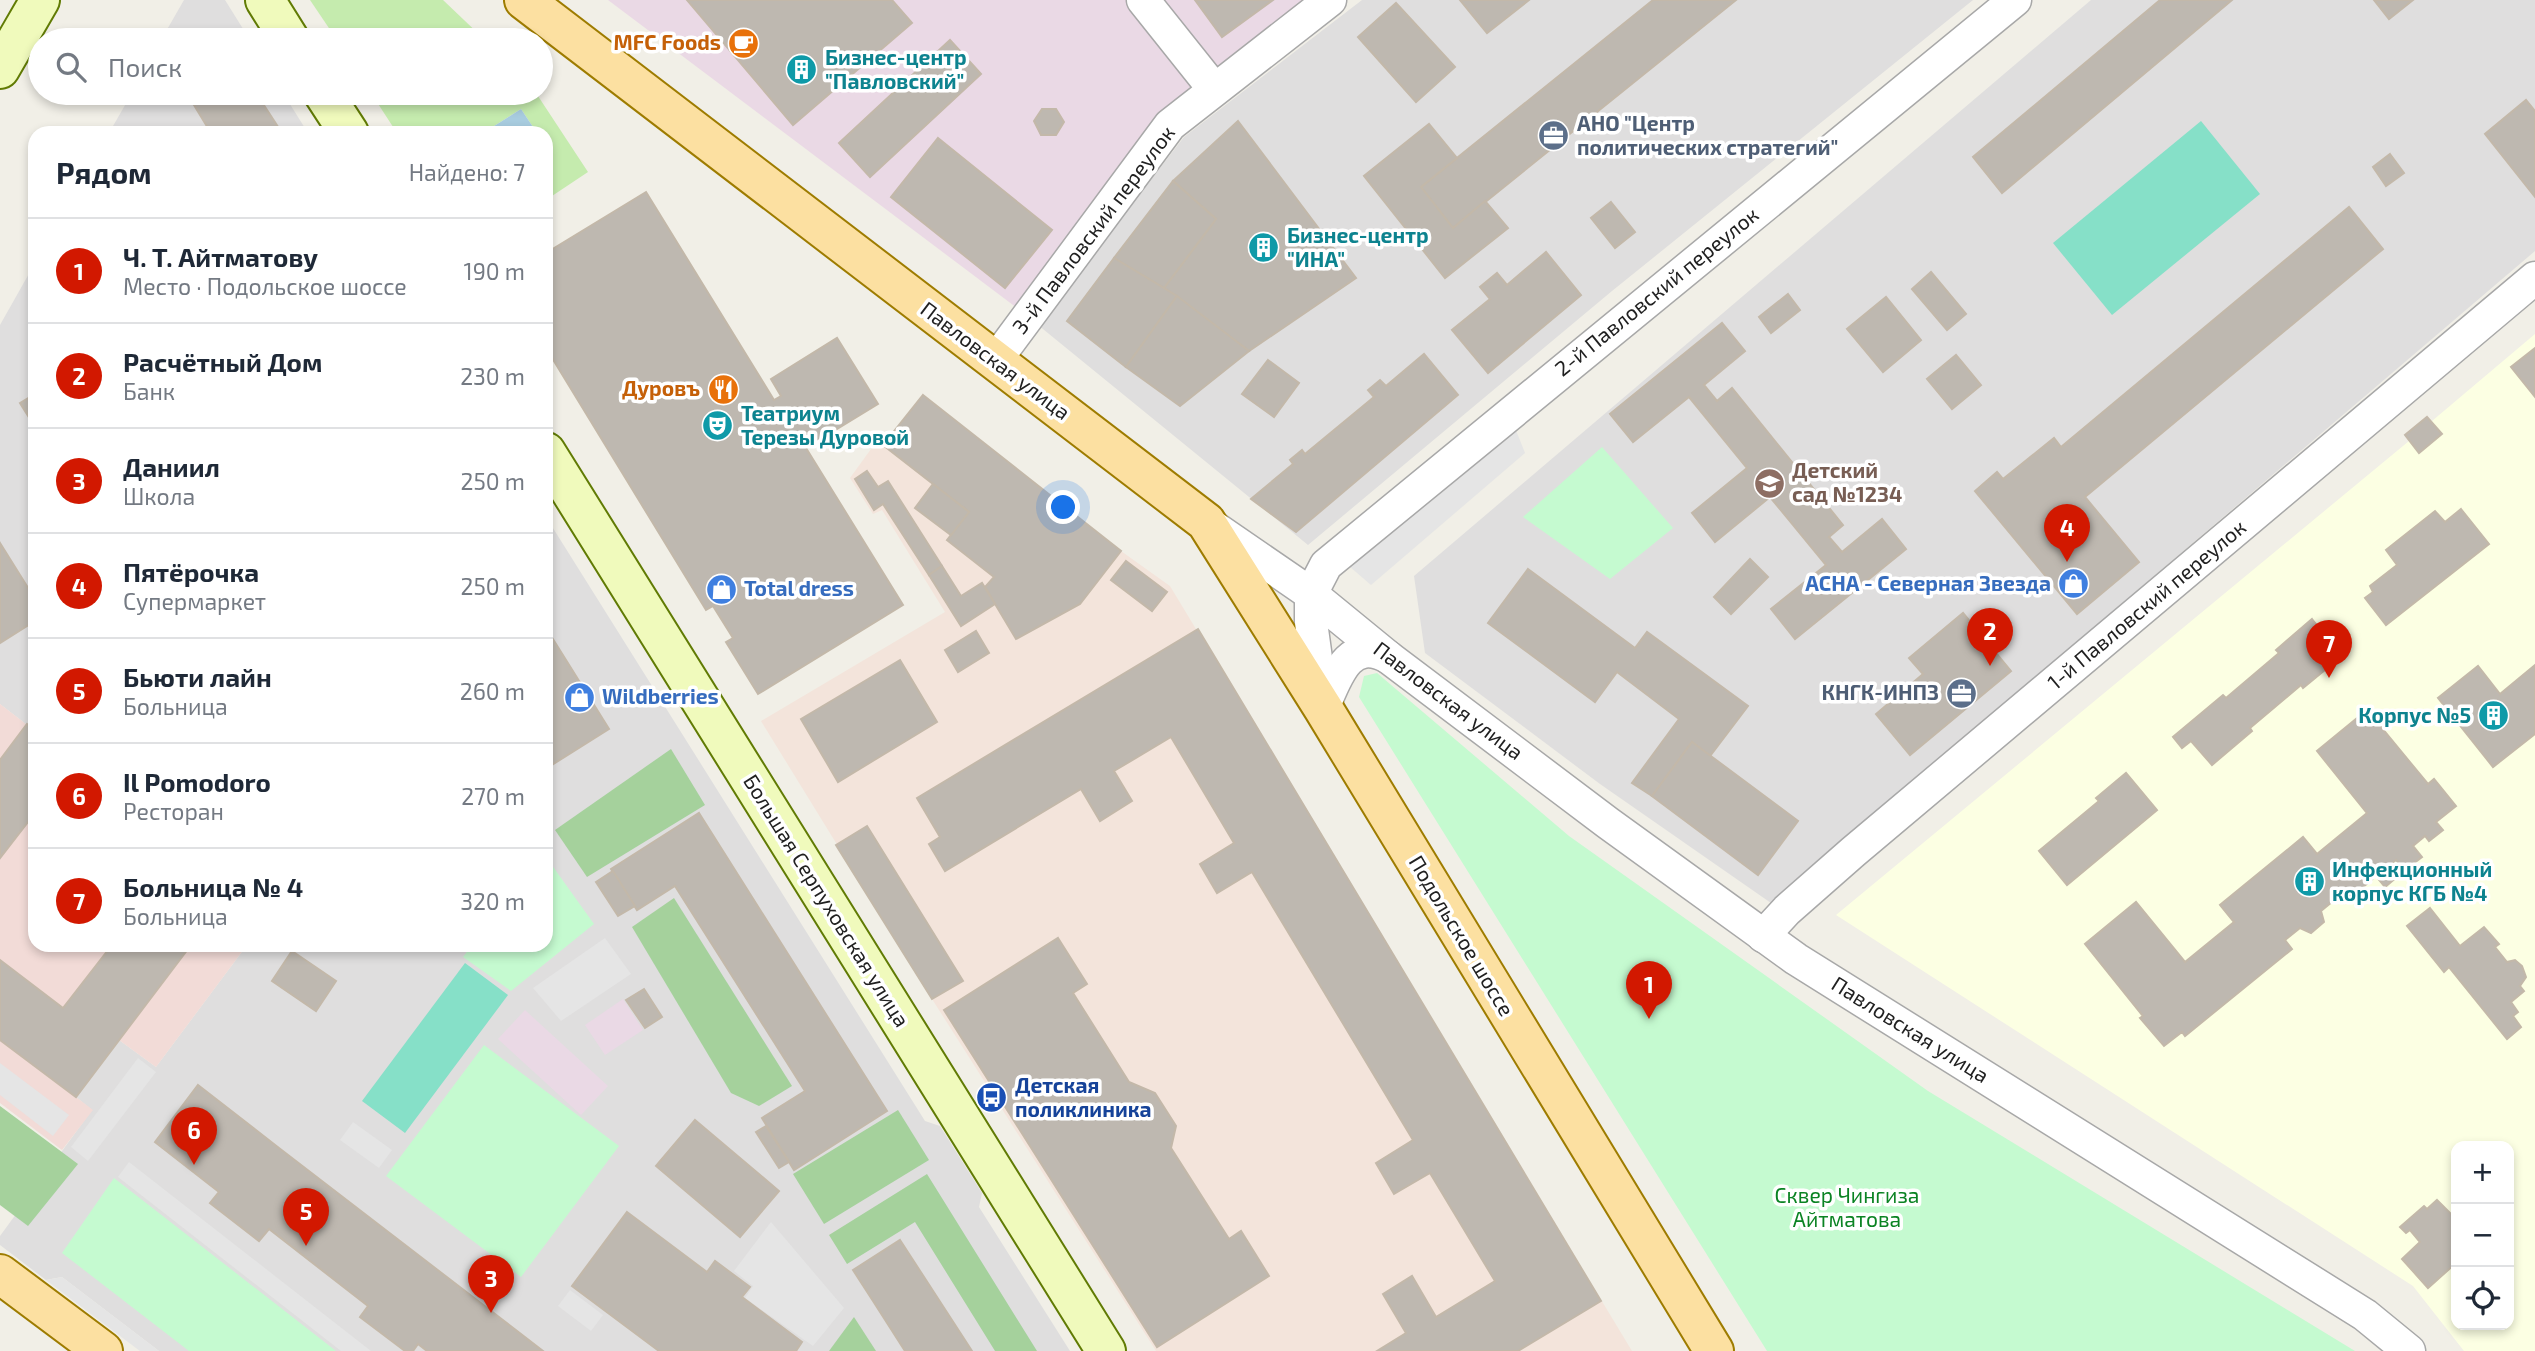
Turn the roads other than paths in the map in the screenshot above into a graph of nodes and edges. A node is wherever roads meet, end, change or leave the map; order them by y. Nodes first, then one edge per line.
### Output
1 (40, 0) edge
2 (265, 0) edge
3 (524, 0) edge
4 (1143, 0) edge
5 (1330, 0) edge
6 (2015, 0) edge
7 (282, 28) edge
8 (0, 69) edge
9 (1214, 89) junction
10 (331, 105) edge
11 (344, 126) edge
12 (2535, 278) edge
13 (995, 361) junction
14 (553, 463) edge
15 (1206, 522) junction
16 (1311, 594) junction
17 (1388, 657) junction
18 (1323, 708) junction
19 (1763, 936) junction
20 (0, 1274) edge
21 (103, 1351) edge
22 (1105, 1351) edge
23 (1714, 1351) edge
24 (2409, 1351) edge

1 - 8 street
2 - 7 street
3 - 13 main road, Павловская улица
4 - 9 street
5 - 9 street, 3-й Павловский переулок
6 - 16 street, 2-й Павловский переулок
9 - 13 street, 3-й Павловский переулок
10 - 11 street
12 - 19 street, 1-й Павловский переулок
13 - 15 main road, Павловская улица
14 - 22 street, Большая Серпуховская улица
15 - 16 street, Павловская улица
15 - 18 main road, Подольское шоссе
16 - 17 street, Павловская улица
16 - 18 street
17 - 18 street
17 - 19 street, Павловская улица
18 - 23 main road, Подольское шоссе
19 - 24 street, Павловская улица
20 - 21 main road

